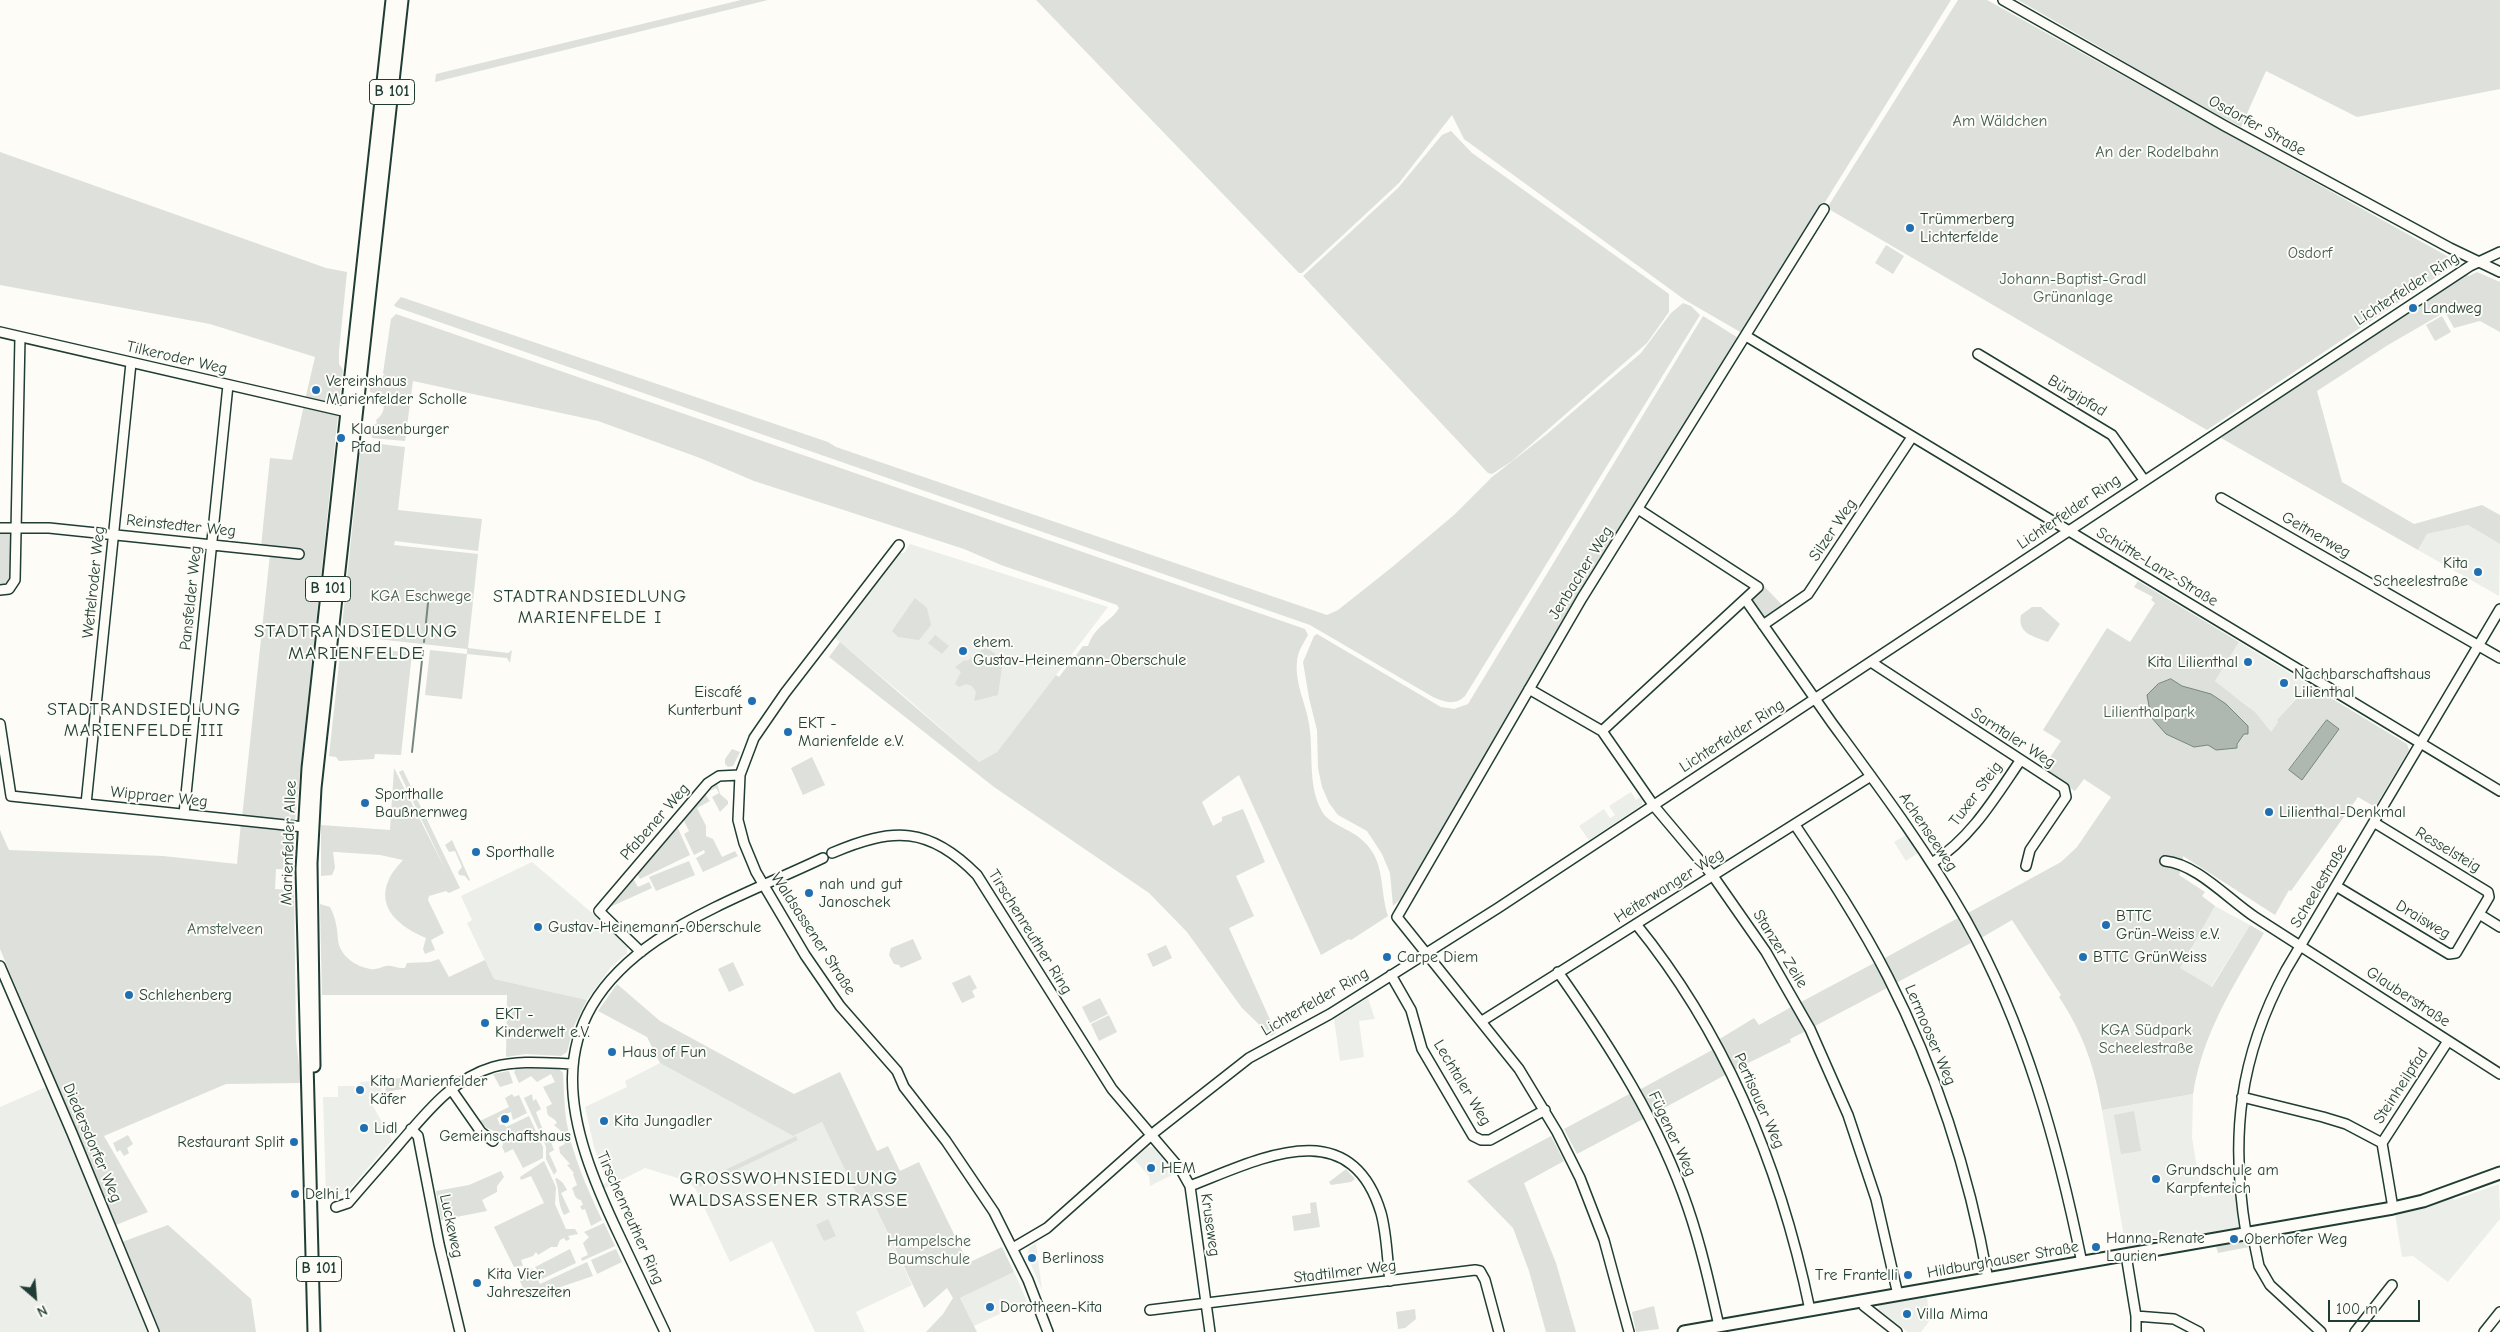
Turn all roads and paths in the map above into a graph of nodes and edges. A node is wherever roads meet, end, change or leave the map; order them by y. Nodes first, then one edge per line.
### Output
1 (392, 0) edge
2 (402, 0) edge
3 (2003, 0) edge
4 (1824, 209) dead end
5 (2500, 252) edge
6 (2478, 262) junction
7 (2500, 272) edge
8 (0, 332) edge
9 (1746, 336) junction
10 (20, 337) junction
11 (1978, 354) dead end
12 (358, 359) junction
13 (131, 363) junction
14 (228, 385) junction
15 (347, 412) junction
16 (1912, 437) junction
17 (2144, 480) junction
18 (2221, 498) dead end
19 (1638, 509) junction
20 (16, 527) junction
21 (0, 528) edge
22 (2068, 531) junction
23 (114, 534) junction
24 (212, 544) junction
25 (898, 545) dead end
26 (299, 554) dead end
27 (0, 590) edge
28 (1745, 599) junction
29 (2500, 609) edge
30 (1763, 625) junction
31 (2479, 646) junction
32 (2500, 658) edge
33 (1871, 662) junction
34 (1528, 689) junction
35 (1816, 699) junction
36 (0, 724) edge
37 (1602, 731) junction
38 (2421, 744) junction
39 (2020, 761) junction
40 (740, 775) junction
41 (1871, 776) junction
42 (2500, 792) edge
43 (86, 804) junction
44 (1654, 806) junction
45 (184, 814) junction
46 (2375, 823) junction
47 (1795, 825) junction
48 (304, 827) junction
49 (832, 853) dead end
50 (823, 858) dead end
51 (2166, 860) dead end
52 (1932, 864) junction
53 (2026, 866) dead end
54 (1713, 876) junction
55 (764, 886) junction
56 (2336, 886) junction
57 (2478, 914) junction
58 (1636, 924) junction
59 (2500, 927) edge
60 (2300, 946) junction
61 (641, 952) junction
62 (1427, 953) junction
63 (0, 966) edge
64 (1558, 972) junction
65 (1391, 975) junction
66 (1482, 1021) junction
67 (2448, 1041) junction
68 (572, 1064) junction
69 (2500, 1074) edge
70 (452, 1089) junction
71 (2242, 1097) junction
72 (1545, 1110) junction
73 (411, 1129) junction
74 (1150, 1136) junction
75 (492, 1141) dead end
76 (2382, 1143) junction
77 (2500, 1173) edge
78 (1190, 1186) junction
79 (336, 1207) dead end
80 (2393, 1208) junction
81 (2249, 1233) junction
82 (1013, 1248) junction
83 (2126, 1255) junction
84 (2082, 1263) junction
85 (1988, 1279) junction
86 (1390, 1281) junction
87 (2392, 1285) dead end
88 (1898, 1294) junction
89 (1863, 1301) junction
90 (1206, 1304) junction
91 (1150, 1310) dead end
92 (1810, 1310) junction
93 (2500, 1312) edge
94 (2136, 1316) junction
95 (1719, 1326) junction
96 (1740, 1327) edge
97 (154, 1332) edge
98 (314, 1332) edge
99 (320, 1332) edge
100 (460, 1332) edge
101 (665, 1332) edge
102 (1048, 1332) edge
103 (1210, 1332) edge
104 (1499, 1332) edge
105 (1629, 1332) edge
106 (1684, 1332) edge
107 (1897, 1332) edge
108 (2136, 1332) edge
109 (2199, 1332) edge
110 (2321, 1332) edge
111 (2355, 1332) edge
112 (2484, 1332) edge

1 - 12 main road, B 101
2 - 12 main road, B 101
3 - 6 street, Osdorfer Straße
4 - 9 street, Jenbacher Weg
5 - 6 street
6 - 7 street, Osdorfer Straße
6 - 17 street, Lichterfelder Ring
8 - 10 street, Tilkeroder Weg
9 - 16 street, Schütte-Lanz-Straße
9 - 19 street, Jenbacher Weg
10 - 13 street, Tilkeroder Weg
10 - 20 street
11 - 17 street, Bürgipfad
12 - 15 main road, Marienfelder Allee / B 101
12 - 99 main road, Marienfelder Allee / B 101
13 - 14 street, Tilkeroder Weg
13 - 23 street, Wettelroder Weg
14 - 15 street, Tilkeroder Weg
14 - 24 street, Pansfelder Weg
15 - 48 main road, Marienfelder Allee / B 101
16 - 22 street, Schütte-Lanz-Straße
16 - 30 street, Silzer Weg
17 - 22 street, Lichterfelder Ring
18 - 31 street, Geitnerweg
19 - 28 street
19 - 34 street, Jenbacher Weg
20 - 21 street, Reinstedter Weg
20 - 23 street, Reinstedter Weg
20 - 27 street
22 - 33 street, Lichterfelder Ring
22 - 38 street, Schütte-Lanz-Straße
23 - 24 street, Reinstedter Weg
23 - 43 street, Wettelroder Weg
24 - 26 street, Reinstedter Weg
24 - 45 street, Pansfelder Weg
25 - 40 street, Waldsassener Straße
28 - 30 street, Achenseeweg
28 - 37 street
29 - 31 street, Scheelestraße
30 - 35 street, Achenseeweg
31 - 32 street, Geitnerweg
31 - 38 street, Scheelestraße
33 - 35 street, Lichterfelder Ring
33 - 39 street, Sarntaler Weg
34 - 37 street, Stanzer Zeile
34 - 62 street, Jenbacher Weg
35 - 41 street, Achenseeweg
35 - 44 street, Lichterfelder Ring
36 - 43 street, Wippraer Weg
37 - 44 street, Stanzer Zeile
38 - 42 street, Schütte-Lanz-Straße
38 - 46 street, Scheelestraße
39 - 52 street, Tuxer Steig
39 - 53 street, Sarntaler Weg
40 - 55 street, Waldsassener Straße
40 - 61 street, Pfabener Weg
41 - 47 street, Heiterwanger Weg
41 - 52 street, Achenseeweg
43 - 45 street, Wippraer Weg
44 - 54 street, Stanzer Zeile
44 - 62 street, Lichterfelder Ring
45 - 48 street, Wippraer Weg
46 - 56 street, Scheelestraße
46 - 57 street, Resselsteig
47 - 54 street, Heiterwanger Weg
47 - 85 street, Lermooser Weg
48 - 98 main road, Marienfelder Allee / B 101
49 - 74 street, Tirschenreuther Ring
50 - 55 street, Tirschenreuther Ring
51 - 60 street, Scheelestraße
52 - 84 street, Achenseeweg
54 - 58 street, Heiterwanger Weg
54 - 88 street, Stanzer Zeile
55 - 61 street, Tirschenreuther Ring
55 - 82 street, Waldsassener Straße
56 - 57 street, Draisweg
56 - 60 street, Scheelestraße
57 - 59 street
58 - 64 street, Heiterwanger Weg
58 - 92 street, Pertisauer Weg
60 - 67 street, Glauberstraße
60 - 71 street, Scheelestraße
61 - 68 street, Tirschenreuther Ring
62 - 65 street, Lichterfelder Ring
62 - 66 street
63 - 97 street, Diedersdorfer Weg
64 - 66 street, Heiterwanger Weg
64 - 95 street, Fügener Weg
65 - 72 street, Lechtaler Weg
65 - 74 street, Lichterfelder Ring
66 - 72 street
67 - 69 street, Glauberstraße
67 - 76 street, Steinheilpfad
68 - 70 street
68 - 101 street, Tirschenreuther Ring
70 - 73 street
70 - 75 street
71 - 76 street
71 - 81 street, Scheelestraße
72 - 105 street
73 - 79 street
73 - 100 street, Luckeweg
74 - 78 street, Kruseweg
74 - 82 street, Lichterfelder Ring
76 - 80 street, Steinheilpfad
77 - 80 main road, Hildburghauser Straße
78 - 86 street
78 - 90 street, Kruseweg
80 - 81 main road, Hildburghauser Straße
81 - 83 main road, Hildburghauser Straße
81 - 110 street
82 - 102 street, Waldsassener Straße
83 - 84 main road, Hildburghauser Straße
83 - 94 street
84 - 85 main road, Hildburghauser Straße
85 - 88 main road, Hildburghauser Straße
86 - 90 street, Stadtilmer Weg
86 - 104 street, Stadtilmer Weg
87 - 111 street
88 - 89 main road, Hildburghauser Straße
89 - 92 main road, Hildburghauser Straße
89 - 107 street
90 - 91 street, Stadtilmer Weg
90 - 103 street, Kruseweg
92 - 96 main road, Hildburghauser Straße
93 - 112 street
94 - 108 street
94 - 109 street
95 - 96 main road, Hildburghauser Straße
95 - 106 main road, Hildburghauser Straße

